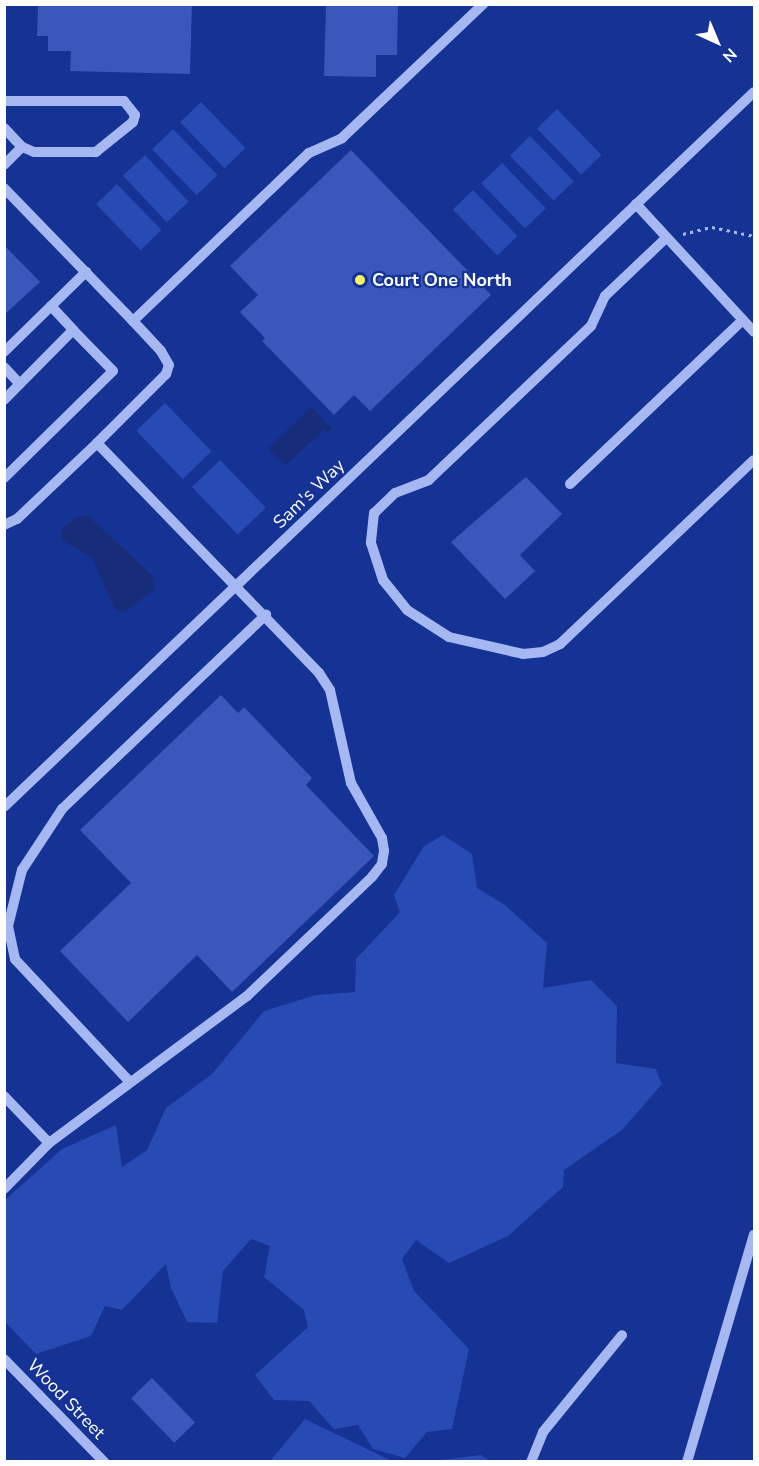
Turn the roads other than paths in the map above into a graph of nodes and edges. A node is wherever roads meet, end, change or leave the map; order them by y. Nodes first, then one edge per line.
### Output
1 (483, 4) edge
2 (754, 92) edge
3 (4, 101) edge
4 (4, 128) edge
5 (22, 147) junction
6 (4, 165) edge
7 (4, 188) edge
8 (636, 204) junction
9 (666, 238) junction
10 (86, 272) junction
11 (51, 306) junction
12 (743, 320) junction
13 (133, 321) junction
14 (73, 330) junction
15 (754, 332) edge
16 (4, 352) edge
17 (4, 368) edge
18 (20, 384) junction
19 (4, 400) edge
20 (97, 443) junction
21 (754, 460) edge
22 (4, 478) edge
23 (570, 484) dead end
24 (4, 525) edge
25 (237, 585) junction
26 (266, 615) junction
27 (4, 807) edge
28 (129, 1082) junction
29 (4, 1096) edge
30 (49, 1143) junction
31 (4, 1188) edge
32 (754, 1235) edge
33 (622, 1335) dead end
34 (4, 1359) edge
35 (104, 1461) edge
36 (531, 1461) edge
37 (687, 1461) edge

1 - 13 street
2 - 8 street, Sam's Way
3 - 5 street
4 - 5 street
5 - 6 street
7 - 10 street
8 - 9 street
8 - 25 street, Sam's Way
9 - 12 street
9 - 21 street
10 - 11 street
10 - 13 street
11 - 14 street
11 - 16 street
12 - 15 street
12 - 23 street
13 - 20 street
14 - 18 street
14 - 22 street
17 - 18 street
18 - 19 street
20 - 24 street
20 - 25 street
25 - 26 street
25 - 27 street, Sam's Way
26 - 28 street
26 - 28 street
28 - 30 street
29 - 30 street
30 - 31 street
32 - 37 street
33 - 36 street
34 - 35 street, Wood Street

